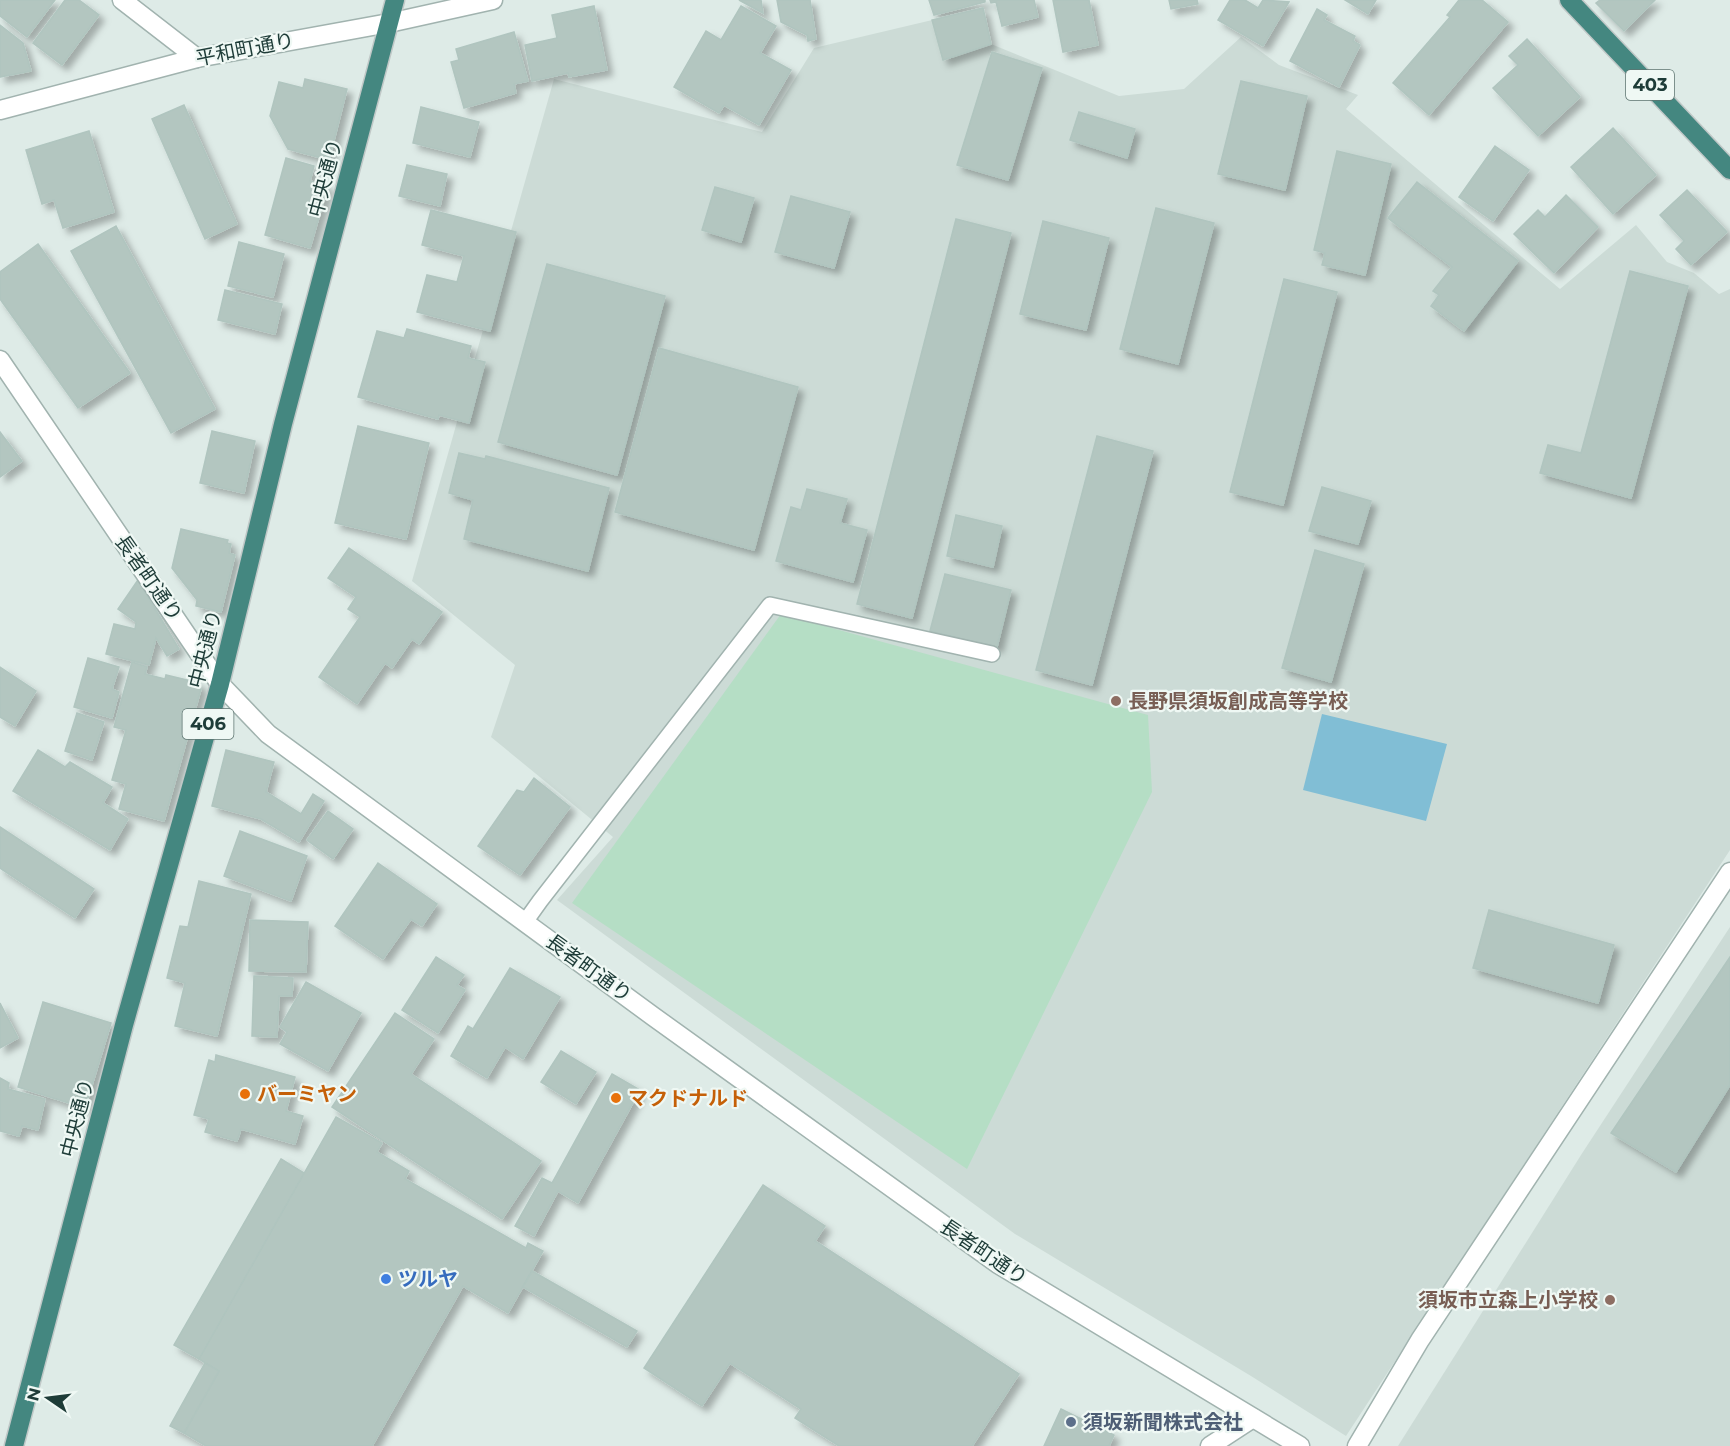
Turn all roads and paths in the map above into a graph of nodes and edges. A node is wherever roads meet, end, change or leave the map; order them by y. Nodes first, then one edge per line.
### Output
1 (395, 0) edge
2 (493, 0) edge
3 (1569, 0) edge
4 (128, 2) edge
5 (389, 23) junction
6 (197, 58) junction
7 (0, 110) edge
8 (1730, 170) edge
9 (0, 360) edge
10 (992, 654) dead end
11 (220, 684) junction
12 (1730, 872) edge
13 (525, 922) junction
14 (1253, 1418) junction
15 (14, 1446) edge
16 (1210, 1446) edge
17 (1300, 1446) edge
18 (1357, 1446) edge

1 - 5 highway, 中央通り / 406
2 - 5 street, 平和町通り
3 - 8 highway, 403
4 - 6 street
5 - 6 street, 平和町通り
5 - 11 highway, 中央通り / 406
6 - 7 street, 平和町通り
9 - 11 street, 長者町通り
10 - 13 lane
11 - 13 street, 長者町通り
11 - 15 highway, 中央通り / 406
12 - 18 street
13 - 14 street, 長者町通り
14 - 16 street
14 - 17 street, 長者町通り

